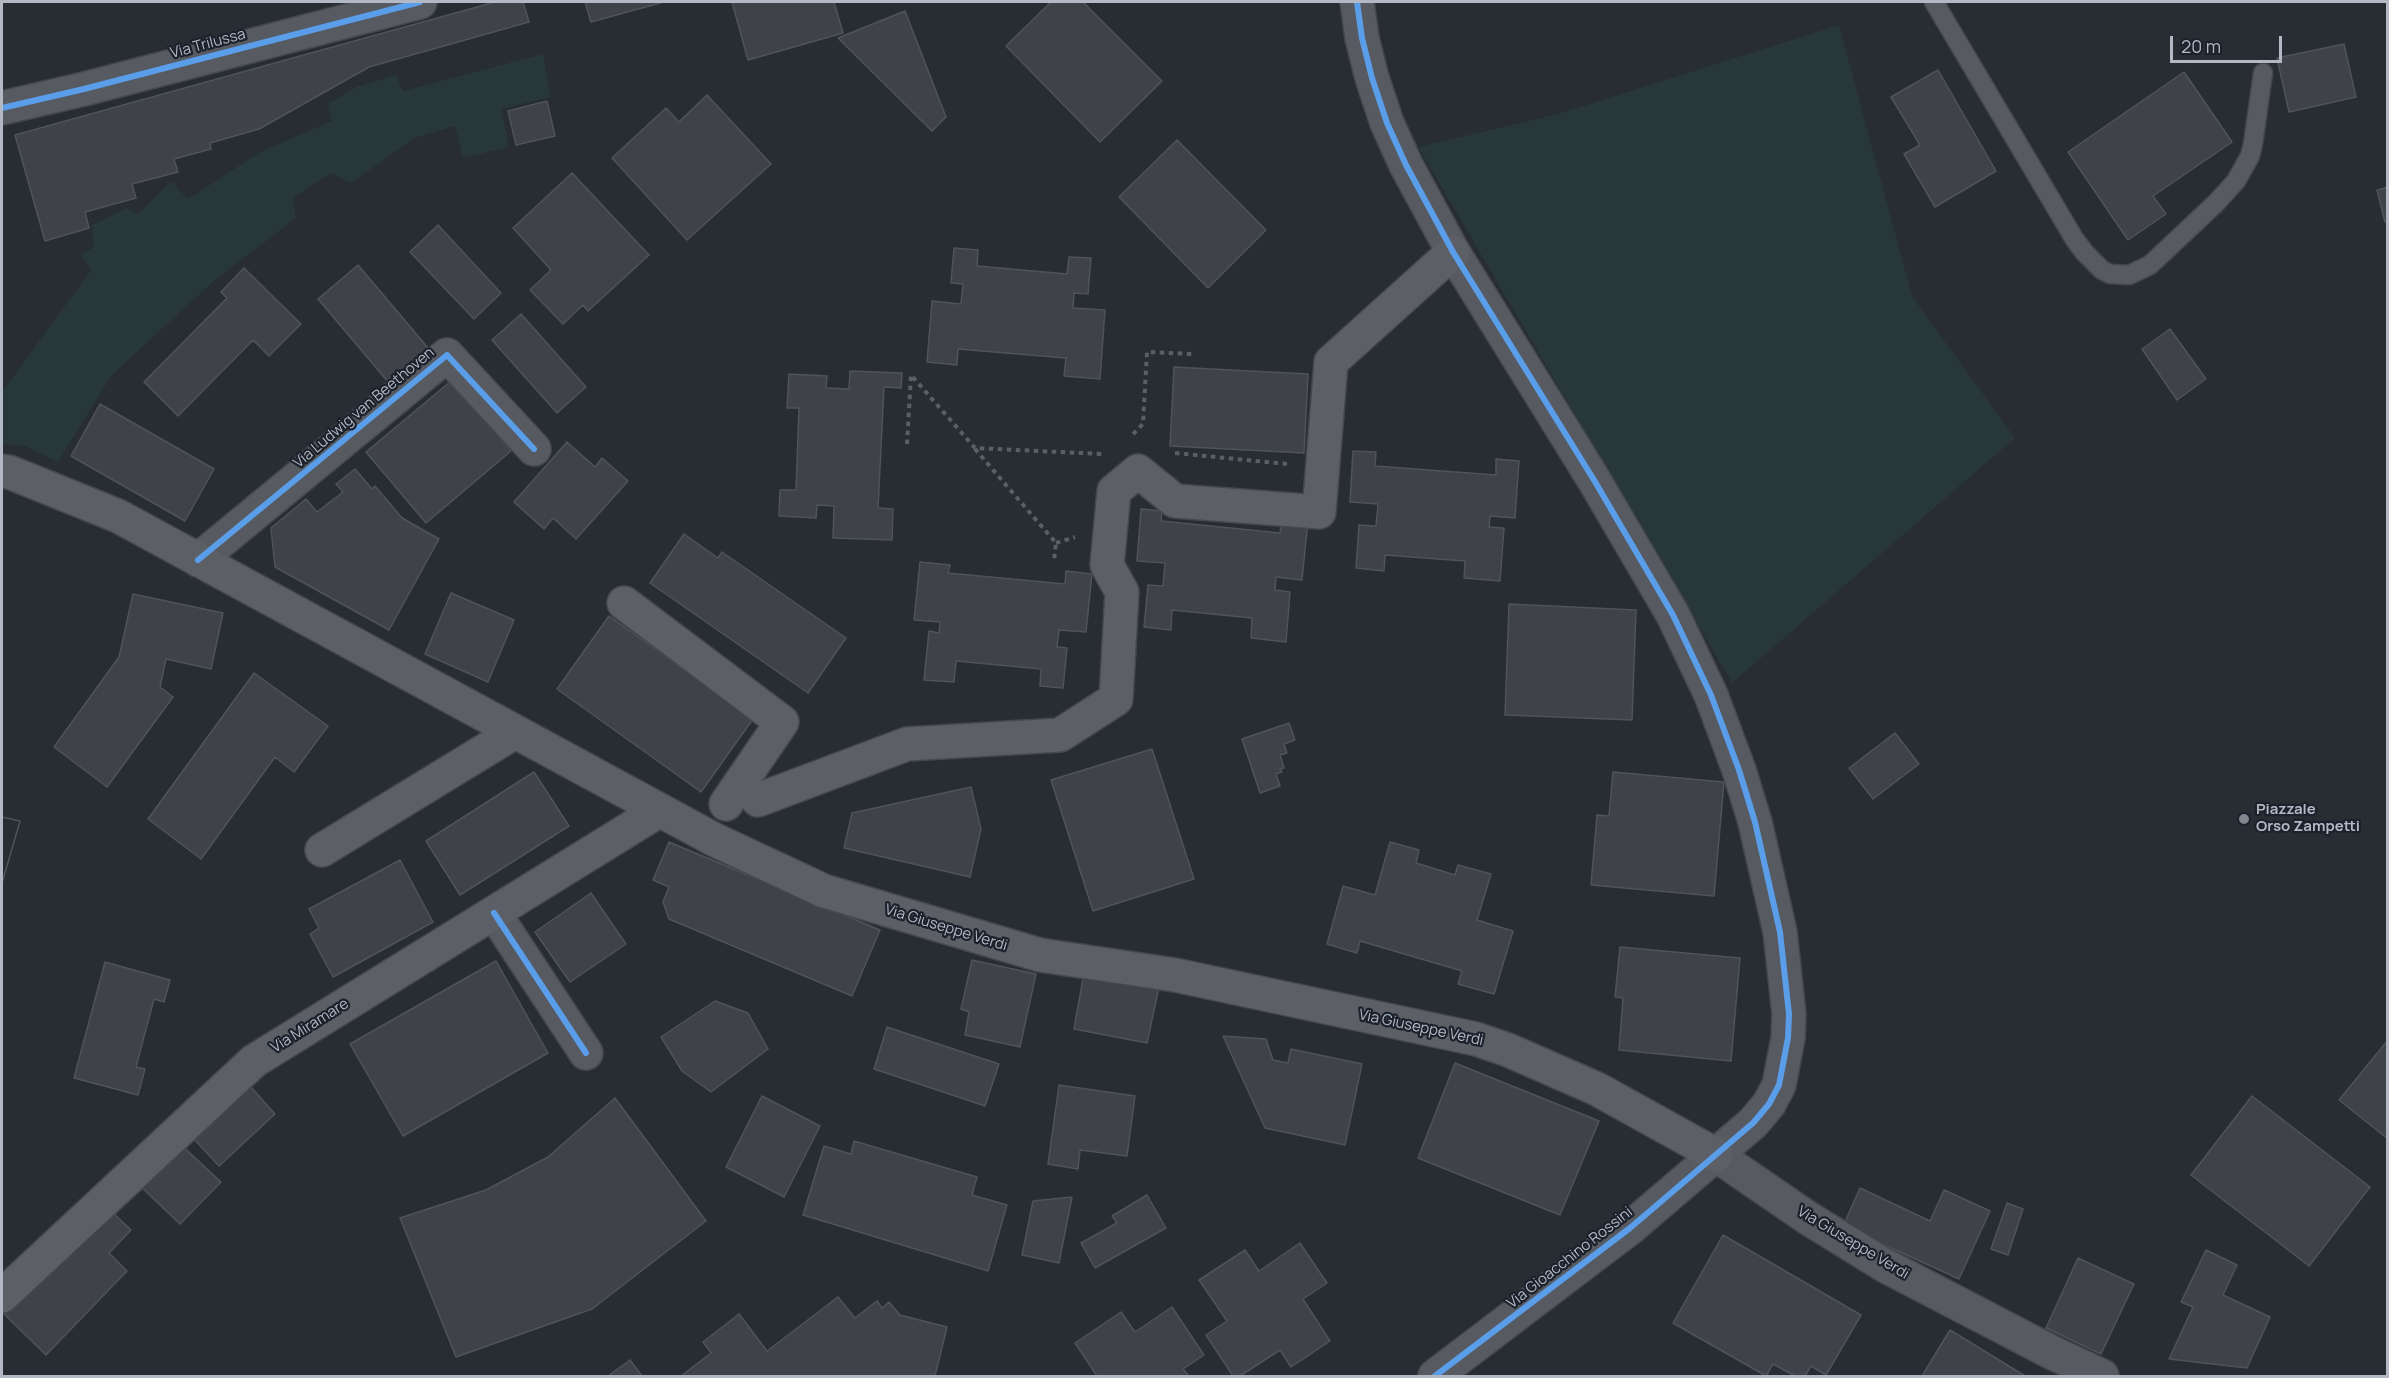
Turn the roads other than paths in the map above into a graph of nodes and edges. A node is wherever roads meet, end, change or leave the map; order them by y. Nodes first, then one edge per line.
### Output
1 (420, 2) edge
2 (1357, 2) edge
3 (1934, 2) edge
4 (2263, 74) dead end
5 (2, 108) edge
6 (1454, 252) junction
7 (534, 449) dead end
8 (2, 471) edge
9 (198, 560) junction
10 (624, 603) dead end
11 (515, 732) junction
12 (758, 800) dead end
13 (726, 804) dead end
14 (660, 810) junction
15 (322, 850) dead end
16 (494, 913) junction
17 (586, 1053) dead end
18 (1716, 1155) junction
19 (2, 1296) edge
20 (1435, 1377) edge
21 (2103, 1377) edge

1 - 5 street, Via Trilussa
2 - 6 street, Via Gioacchino Rossini
3 - 4 lane
6 - 12 main road
6 - 18 street, Via Gioacchino Rossini
7 - 9 street, Via Ludwig van Beethoven
8 - 9 main road, Via Giuseppe Verdi
9 - 11 main road, Via Giuseppe Verdi
10 - 13 main road
11 - 14 main road, Via Giuseppe Verdi
11 - 15 main road
14 - 16 main road, Via Miramare
14 - 18 main road, Via Giuseppe Verdi
16 - 17 street
16 - 19 main road, Via Miramare
18 - 20 street, Via Gioacchino Rossini
18 - 21 street, Via Giuseppe Verdi

